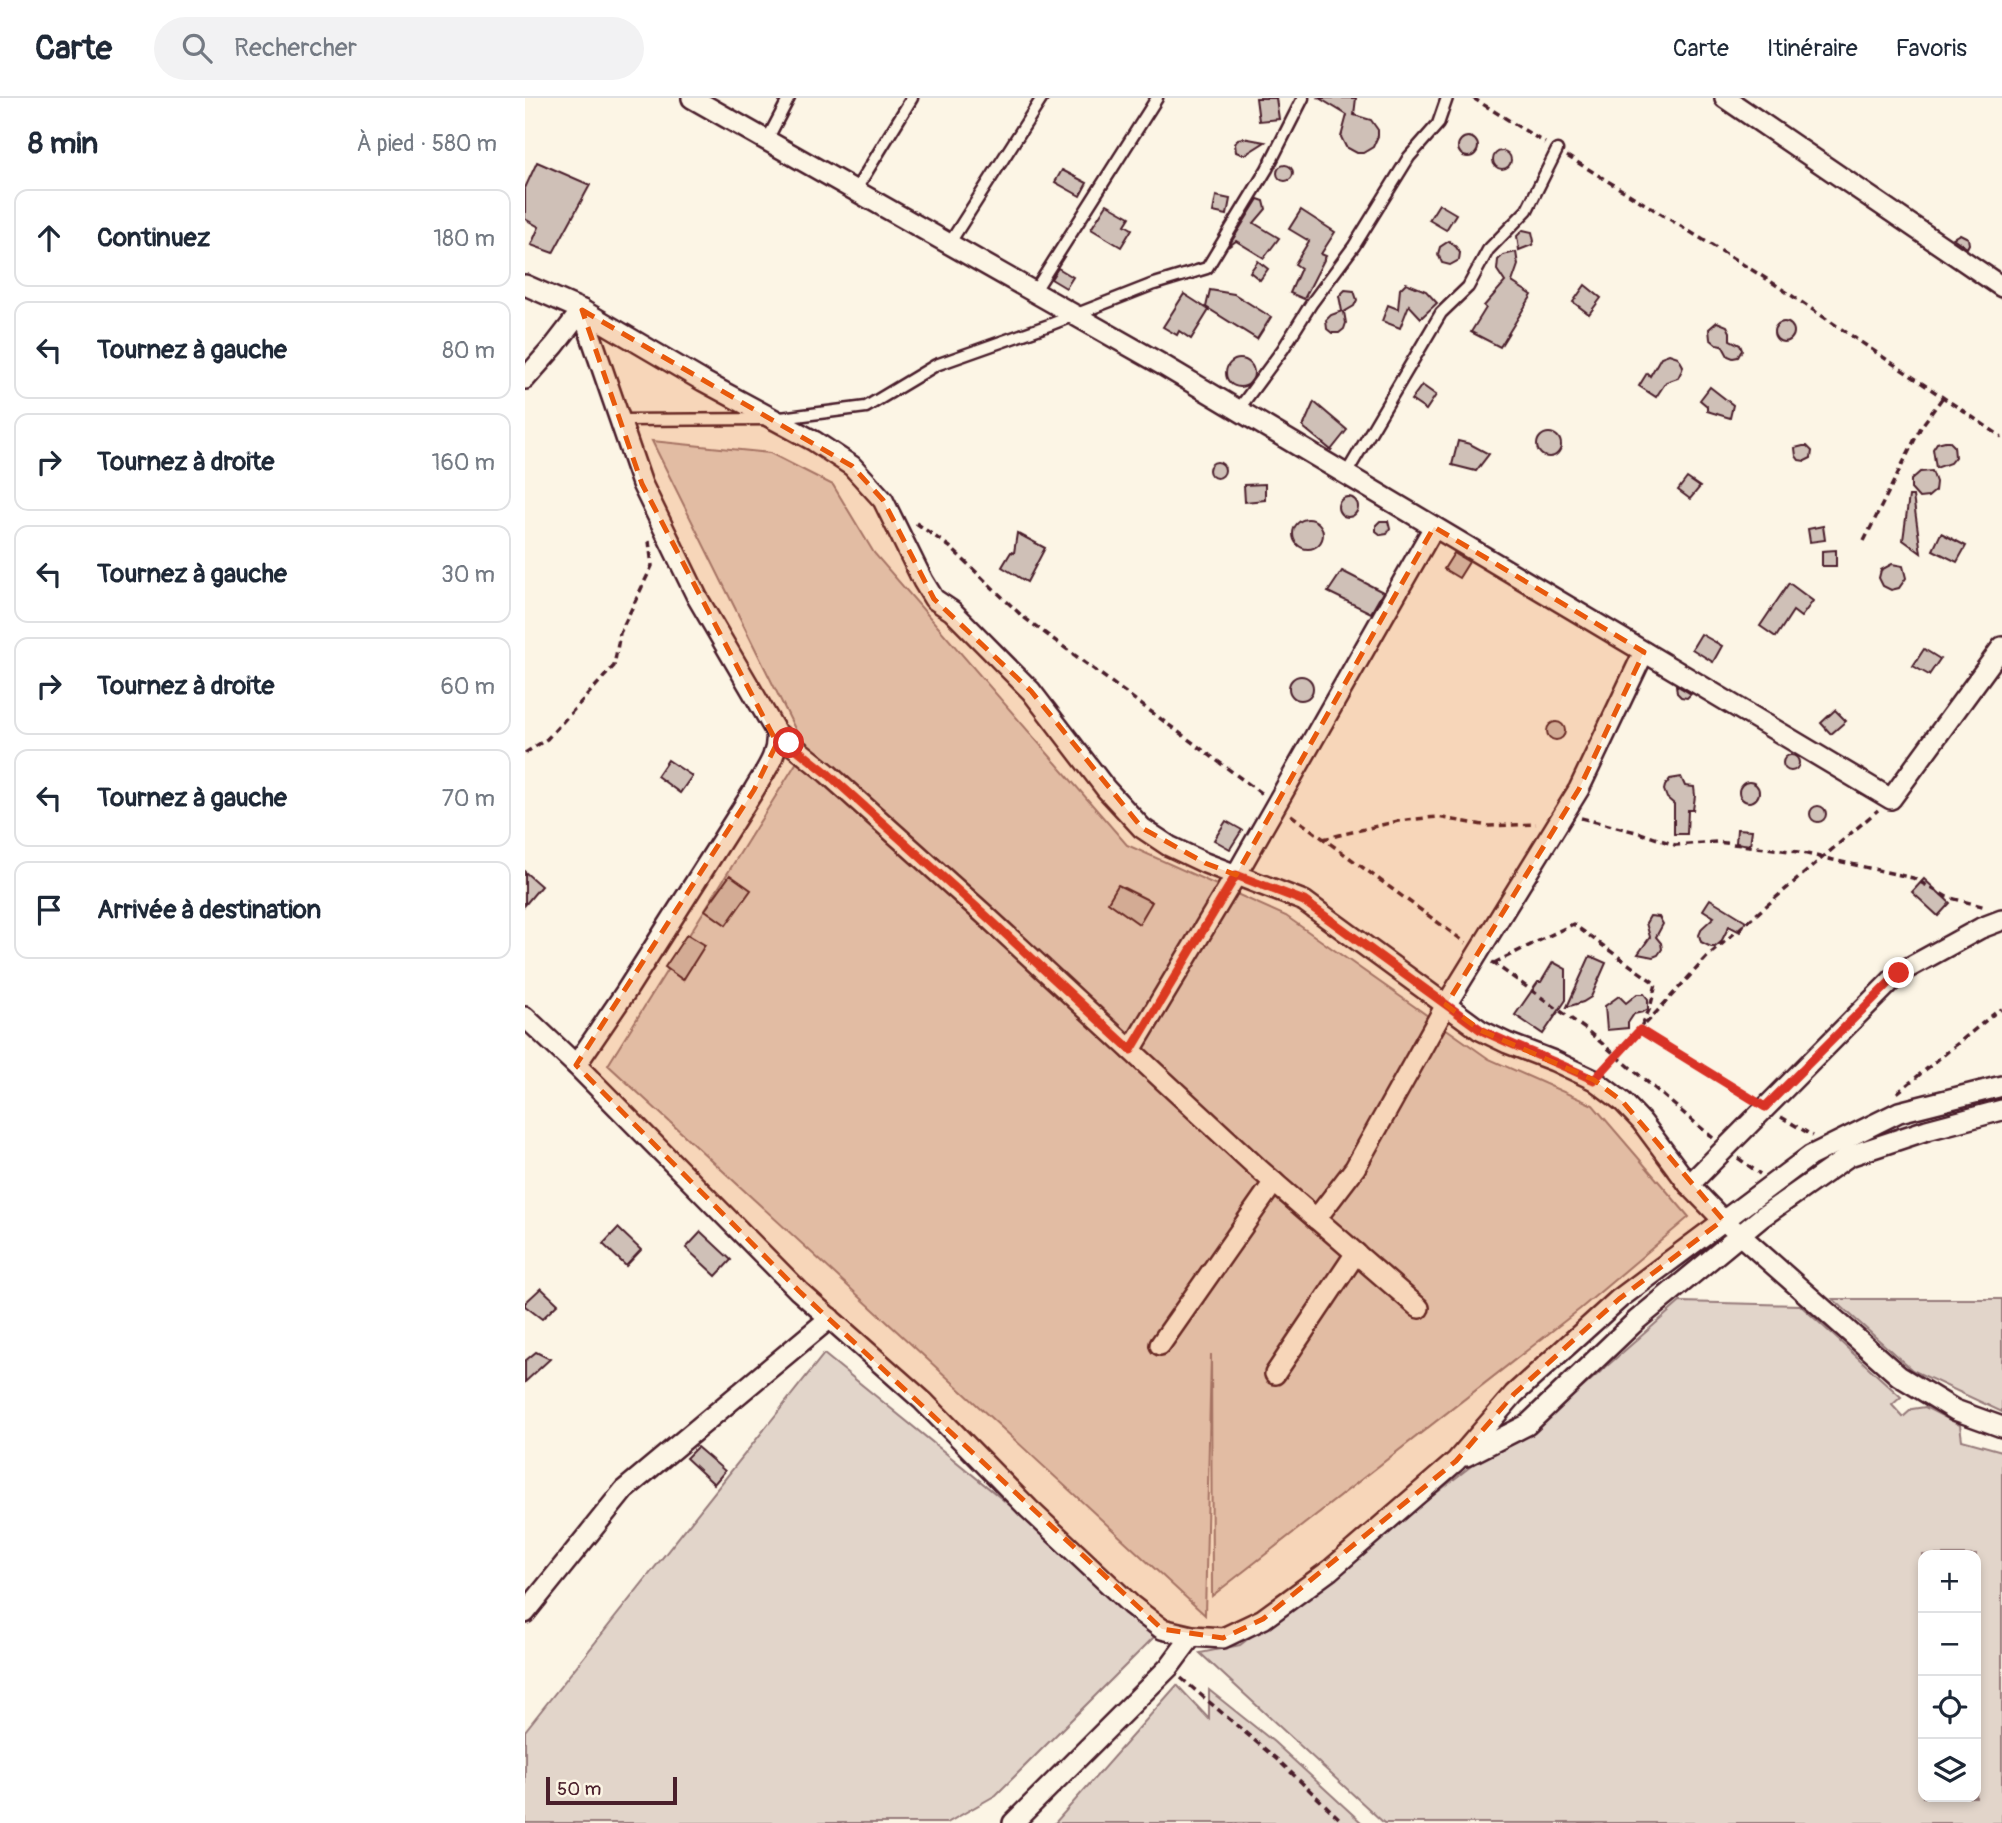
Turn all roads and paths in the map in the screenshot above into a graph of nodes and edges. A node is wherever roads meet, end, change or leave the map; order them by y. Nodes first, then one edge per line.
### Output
1 (692, 98) edge
2 (789, 98) edge
3 (912, 98) edge
4 (1042, 98) edge
5 (1157, 98) edge
6 (1303, 98) edge
7 (1447, 98) edge
8 (1473, 98) edge
9 (1725, 98) edge
10 (767, 140) junction
11 (1557, 150) junction
12 (855, 191) junction
13 (949, 244) junction
14 (525, 285) edge
15 (2002, 287) edge
16 (1034, 292) junction
17 (582, 310) junction
18 (1075, 315) junction
19 (525, 379) edge
20 (1943, 397) junction
21 (1238, 410) junction
22 (619, 419) junction
23 (773, 419) junction
24 (2002, 437) edge
25 (1346, 474) junction
26 (916, 523) dead end
27 (1434, 527) junction
28 (648, 529) dead end
29 (1864, 541) dead end
30 (2002, 647) edge
31 (1644, 652) junction
32 (776, 732) junction
33 (525, 753) edge
34 (1891, 799) junction
35 (1276, 804) junction
36 (1559, 820) junction
37 (1323, 839) junction
38 (1822, 858) junction
39 (1236, 875) junction
40 (1996, 914) edge
41 (1486, 957) junction
42 (1445, 1005) junction
43 (2002, 1009) edge
44 (525, 1017) edge
45 (1640, 1030) junction
46 (1131, 1050) junction
47 (1616, 1056) junction
48 (576, 1065) junction
49 (1594, 1080) junction
50 (2002, 1086) edge
51 (1894, 1095) dead end
52 (1765, 1107) junction
53 (2002, 1110) edge
54 (1829, 1146) junction
55 (1725, 1148) junction
56 (1274, 1182) junction
57 (1773, 1183) junction
58 (1689, 1185) junction
59 (1316, 1219) junction
60 (1723, 1220) junction
61 (1740, 1236) junction
62 (1356, 1253) junction
63 (1419, 1308) dead end
64 (830, 1318) junction
65 (1160, 1345) dead end
66 (1275, 1374) dead end
67 (2002, 1427) edge
68 (1456, 1461) junction
69 (525, 1613) edge
70 (1192, 1636) junction
71 (1169, 1667) junction
72 (1013, 1823) edge
73 (1344, 1823) edge

1 - 10 street
2 - 10 lane
3 - 12 lane
4 - 13 lane
5 - 16 lane
6 - 18 lane
7 - 21 lane
8 - 11 path
9 - 15 street
10 - 12 street
11 - 20 path
11 - 25 lane
12 - 13 street
13 - 16 street
14 - 17 street
16 - 18 street
17 - 19 street
17 - 22 street
17 - 23 street
18 - 21 street
18 - 23 lane
20 - 24 path
20 - 29 path
21 - 25 street
22 - 23 lane
22 - 32 street
23 - 39 street
25 - 27 street
26 - 35 path
27 - 31 street
27 - 35 street
28 - 33 path
30 - 34 street
31 - 34 street
31 - 36 street
32 - 46 street
32 - 48 street
34 - 38 path
35 - 37 path
35 - 39 street
36 - 37 path
36 - 38 path
36 - 41 street
37 - 41 path
38 - 40 path
38 - 45 path
39 - 42 street
39 - 46 street
40 - 52 street
41 - 42 street
41 - 45 path
41 - 47 path
42 - 49 street
42 - 59 street
43 - 51 path
44 - 48 street
45 - 47 path
45 - 52 path
46 - 56 street
47 - 49 path
47 - 55 path
48 - 64 street
49 - 58 street
50 - 54 street
52 - 54 path
52 - 55 street
53 - 61 street
54 - 57 street
55 - 57 path
55 - 58 street
56 - 59 street
56 - 65 street
57 - 60 street
58 - 60 street
59 - 62 street
60 - 61 street
60 - 68 street
61 - 67 street
61 - 68 street
62 - 63 street
62 - 66 street
64 - 69 street
64 - 70 street
68 - 70 street
70 - 71 street
71 - 72 street
71 - 73 path

